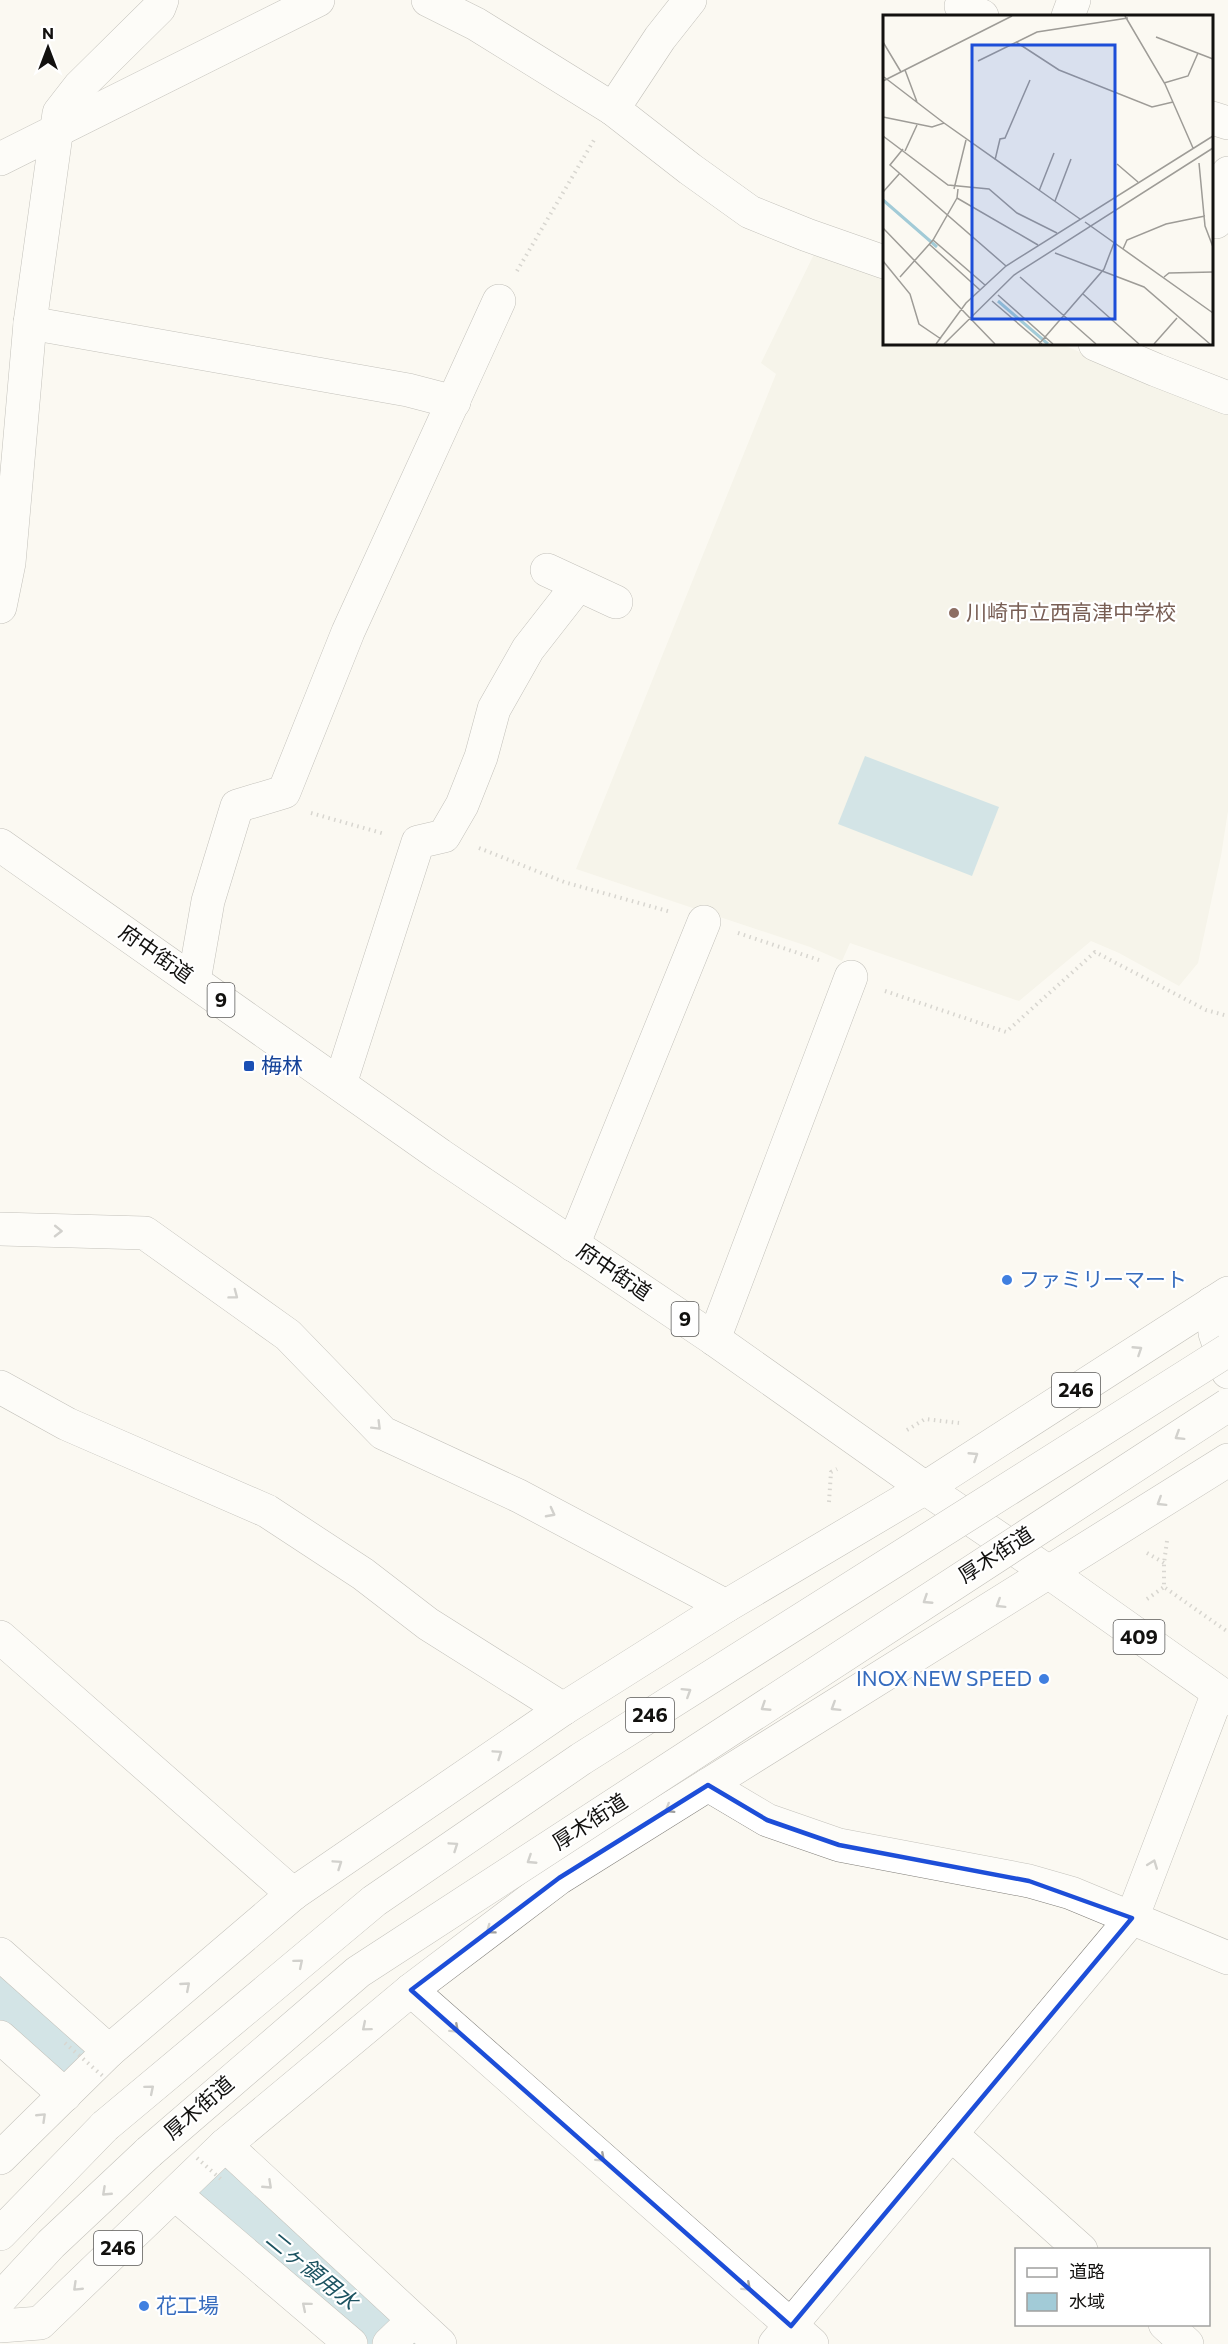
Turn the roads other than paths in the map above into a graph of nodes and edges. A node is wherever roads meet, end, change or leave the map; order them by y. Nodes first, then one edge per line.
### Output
1 (162, 0) edge
2 (318, 0) edge
3 (428, 0) edge
4 (690, 0) edge
5 (1074, 0) edge
6 (1068, 15) edge
7 (613, 108) junction
8 (1213, 118) edge
9 (1228, 123) edge
10 (56, 131) junction
11 (0, 159) edge
12 (1228, 173) edge
13 (1216, 222) dead end
14 (883, 261) edge
15 (499, 301) road end
16 (30, 323) junction
17 (1097, 345) edge
18 (1228, 398) edge
19 (454, 402) junction
20 (547, 570) dead end
21 (578, 585) junction
22 (616, 602) dead end
23 (0, 607) edge
24 (0, 845) edge
25 (704, 922) dead end
26 (851, 977) dead end
27 (194, 981) junction
28 (340, 1084) junction
29 (0, 1229) edge
30 (573, 1245) junction
31 (1220, 1298) edge
32 (714, 1339) junction
33 (1228, 1350) edge
34 (1228, 1371) edge
35 (0, 1387) edge
36 (1228, 1405) edge
37 (1228, 1460) edge
38 (925, 1488) junction
39 (1050, 1573) junction
40 (726, 1606) junction
41 (0, 1637) edge
42 (1223, 1696) edge
43 (563, 1709) junction
44 (708, 1785) junction
45 (293, 1894) junction
46 (1132, 1918) junction
47 (0, 1954) edge
48 (1228, 1958) edge
49 (411, 1990) junction
50 (0, 2037) edge
51 (109, 2051) junction
52 (65, 2095) junction
53 (951, 2134) junction
54 (225, 2145) junction
55 (0, 2158) edge
56 (174, 2194) junction
57 (0, 2234) edge
58 (1079, 2248) edge
59 (0, 2299) edge
60 (413, 2321) junction
61 (0, 2326) edge
62 (1166, 2326) edge
63 (792, 2338) edge
64 (351, 2344) edge
65 (389, 2344) edge
66 (440, 2344) edge
67 (1187, 2344) edge

1 - 10 main road
2 - 10 main road
3 - 7 main road
4 - 7 main road
5 - 6 main road
7 - 14 main road
8 - 9 main road
10 - 11 main road
10 - 16 main road
12 - 13 main road
15 - 19 main road
16 - 19 main road
16 - 23 main road
17 - 18 main road
19 - 27 main road
20 - 21 main road
21 - 22 main road
21 - 28 main road
24 - 27 main road, 府中街道 / 9
25 - 30 main road
26 - 32 main road
27 - 28 main road, 府中街道 / 9
28 - 30 main road, 府中街道 / 9
29 -> 40 main road
30 - 32 main road, 府中街道 / 9
31 - 34 main road
38 -> 31 main road, 246
32 - 38 main road, 府中街道 / 9
57 -> 33 main road, 246, bridge
35 - 43 main road
36 -> 59 main road, 厚木街道 / 246, bridge
37 -> 39 main road, 246
38 - 39 main road, 府中街道 / 409
38 - 40 main road, 246
39 - 42 main road, 府中街道 / 409
39 -> 44 main road, 246
40 - 43 main road, 246
41 - 45 main road
46 -> 42 main road
45 -> 43 main road, 246
44 - 46 main road
44 -> 49 main road, 246
51 -> 45 main road, 246
46 - 48 main road
46 - 53 main road
47 - 51 main road
49 -> 54 main road, 246
49 -> 63 main road
50 - 52 main road
51 - 52 main road, 246
55 -> 52 main road, 246
53 - 58 main road
53 - 63 main road
54 - 56 main road, 246
54 -> 60 main road
56 -> 61 main road, 246
64 -> 56 main road
60 - 65 main road
60 - 66 main road
62 - 67 main road

